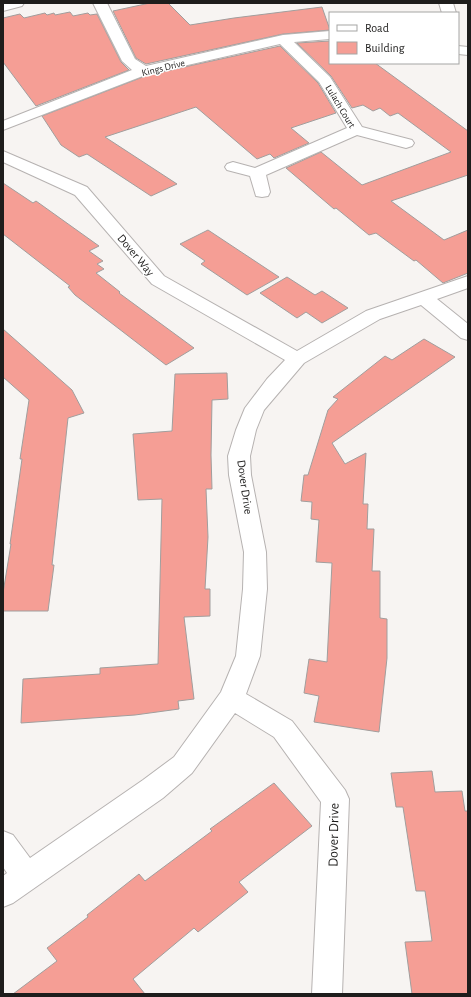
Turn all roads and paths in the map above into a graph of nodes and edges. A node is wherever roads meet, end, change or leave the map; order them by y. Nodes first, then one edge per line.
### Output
1 (17, 3) edge
2 (100, 3) edge
3 (3, 7) edge
4 (329, 35) edge
5 (283, 39) junction
6 (143, 71) junction
7 (3, 129) edge
8 (356, 130) junction
9 (406, 143) dead end
10 (3, 156) edge
11 (233, 167) dead end
12 (257, 172) junction
13 (262, 192) dead end
14 (468, 282) edge
15 (424, 298) junction
16 (468, 334) edge
17 (297, 359) junction
18 (232, 698) junction
19 (3, 844) edge
20 (26, 876) junction
21 (3, 892) edge
22 (327, 994) edge

1 - 3 street
2 - 6 street
4 - 5 street, Kings Drive
5 - 6 street, Kings Drive
5 - 8 street, Lulach Court
6 - 7 street, Kings Drive
8 - 9 street
8 - 12 street, Lulach Court
10 - 17 street, Dover Way
11 - 12 street
12 - 13 street
14 - 15 street, Dover Drive
15 - 16 street
15 - 17 street, Dover Drive
17 - 18 street, Dover Drive
18 - 20 street, Dover Drive
18 - 22 street, Dover Drive
19 - 20 street
20 - 21 street, Dover Drive

